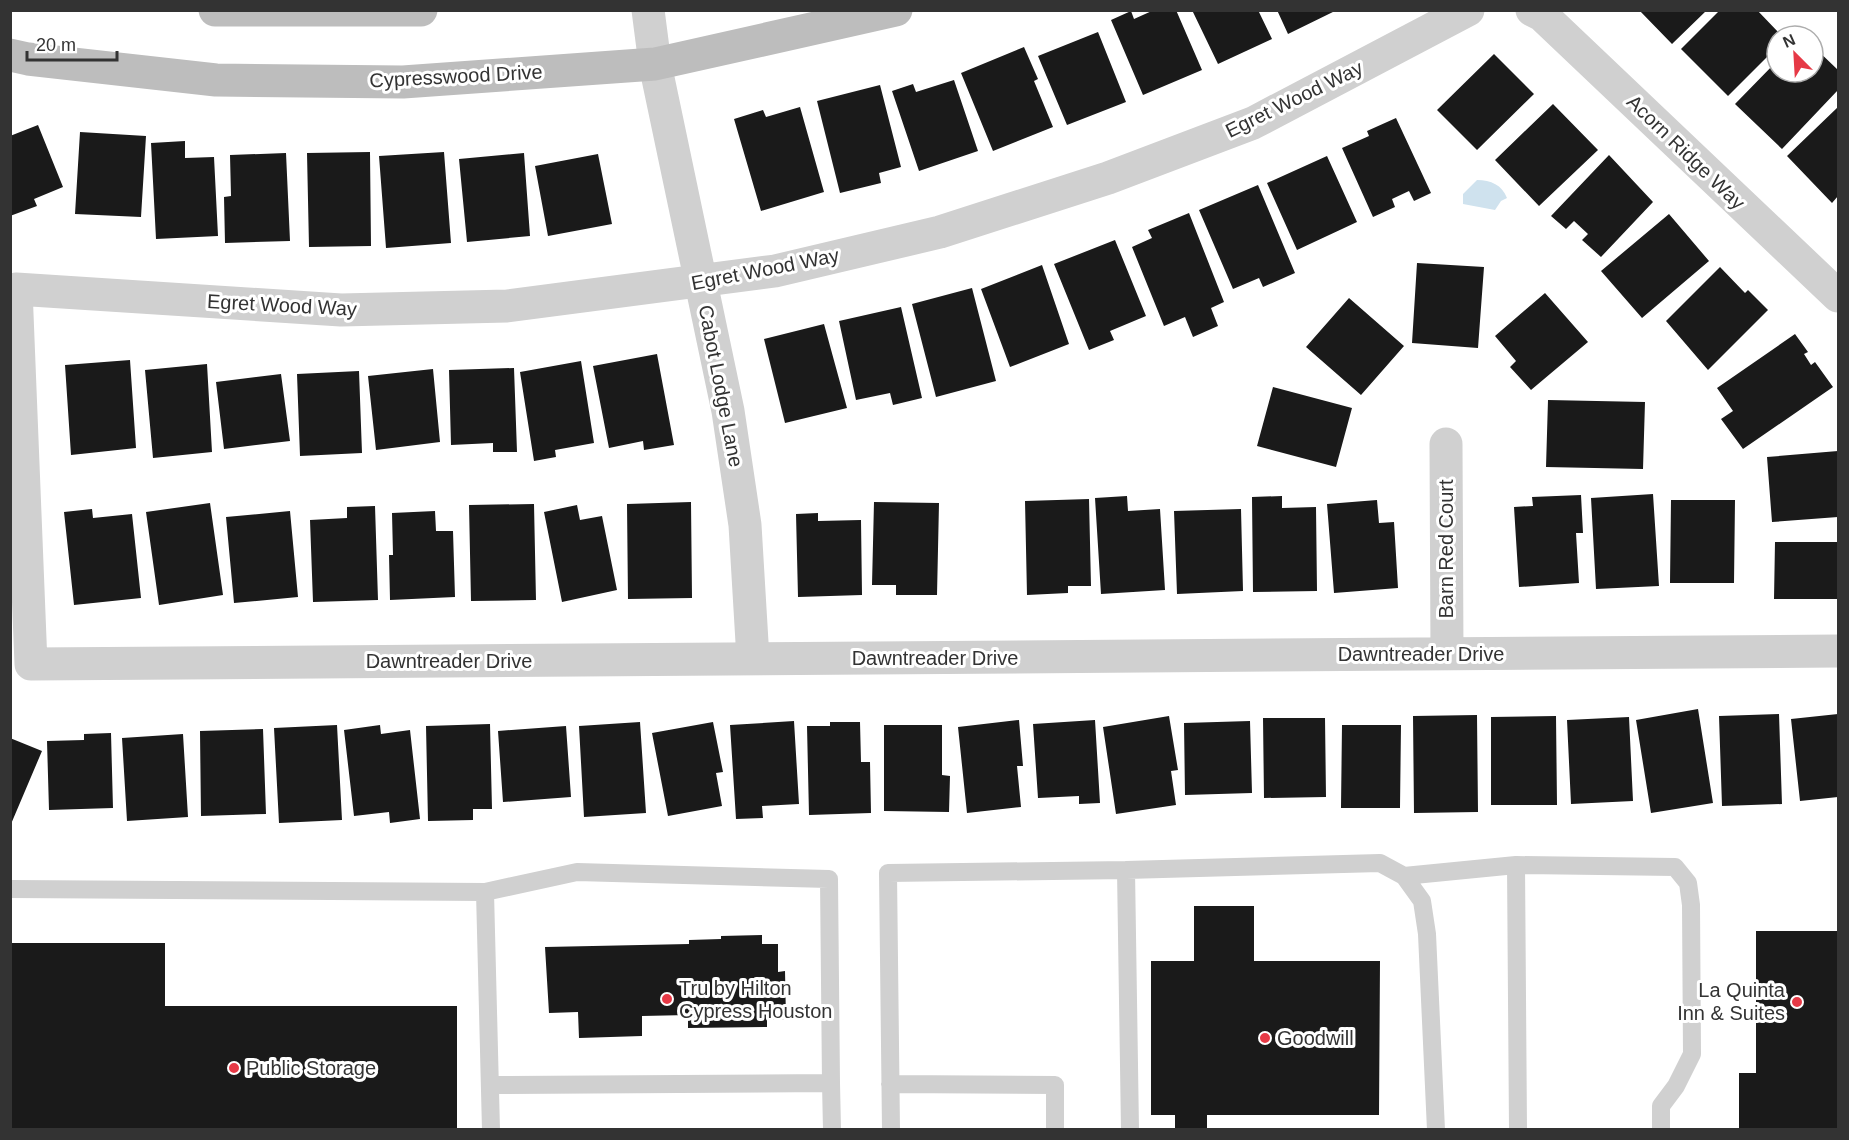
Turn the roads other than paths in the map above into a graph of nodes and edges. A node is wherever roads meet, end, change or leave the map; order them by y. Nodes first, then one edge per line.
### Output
1 (215, 10) edge
2 (421, 10) edge
3 (648, 10) edge
4 (896, 10) edge
5 (1468, 10) edge
6 (1532, 10) edge
7 (10, 55) edge
8 (655, 64) junction
9 (701, 283) junction
10 (1839, 296) edge
11 (1446, 444) dead end
12 (1839, 651) edge
13 (1447, 654) junction
14 (753, 659) junction
15 (31, 664) joint
16 (1516, 865) junction
17 (1126, 870) junction
18 (1404, 876) junction
19 (10, 889) edge
20 (485, 892) junction
21 (831, 1083) junction
22 (490, 1084) junction
23 (890, 1084) junction
24 (491, 1130) edge
25 (832, 1130) edge
26 (891, 1130) edge
27 (1054, 1130) edge
28 (1130, 1130) edge
29 (1436, 1130) edge
30 (1518, 1130) edge
31 (1661, 1130) edge

1 - 2 main road
3 - 8 street, Cabot Lodge Lane
4 - 8 main road, Cypresswood Drive
5 - 9 street, Egret Wood Way
6 - 10 street, Acorn Ridge Way
7 - 8 main road, Cypresswood Drive
8 - 9 street, Cabot Lodge Lane
9 - 14 street, Cabot Lodge Lane
9 - 15 street, Egret Wood Way
11 - 13 street, Barn Red Court
12 - 13 street, Dawntreader Drive
13 - 14 street, Dawntreader Drive
14 - 15 street, Dawntreader Drive
16 - 18 lane
16 - 30 lane
16 - 31 lane
17 - 18 lane
17 - 23 lane
17 - 28 lane
18 - 29 lane
19 - 20 lane
20 - 21 lane
20 - 22 lane
21 - 22 lane
21 - 25 lane
22 - 24 lane
23 - 26 lane
23 - 27 lane

